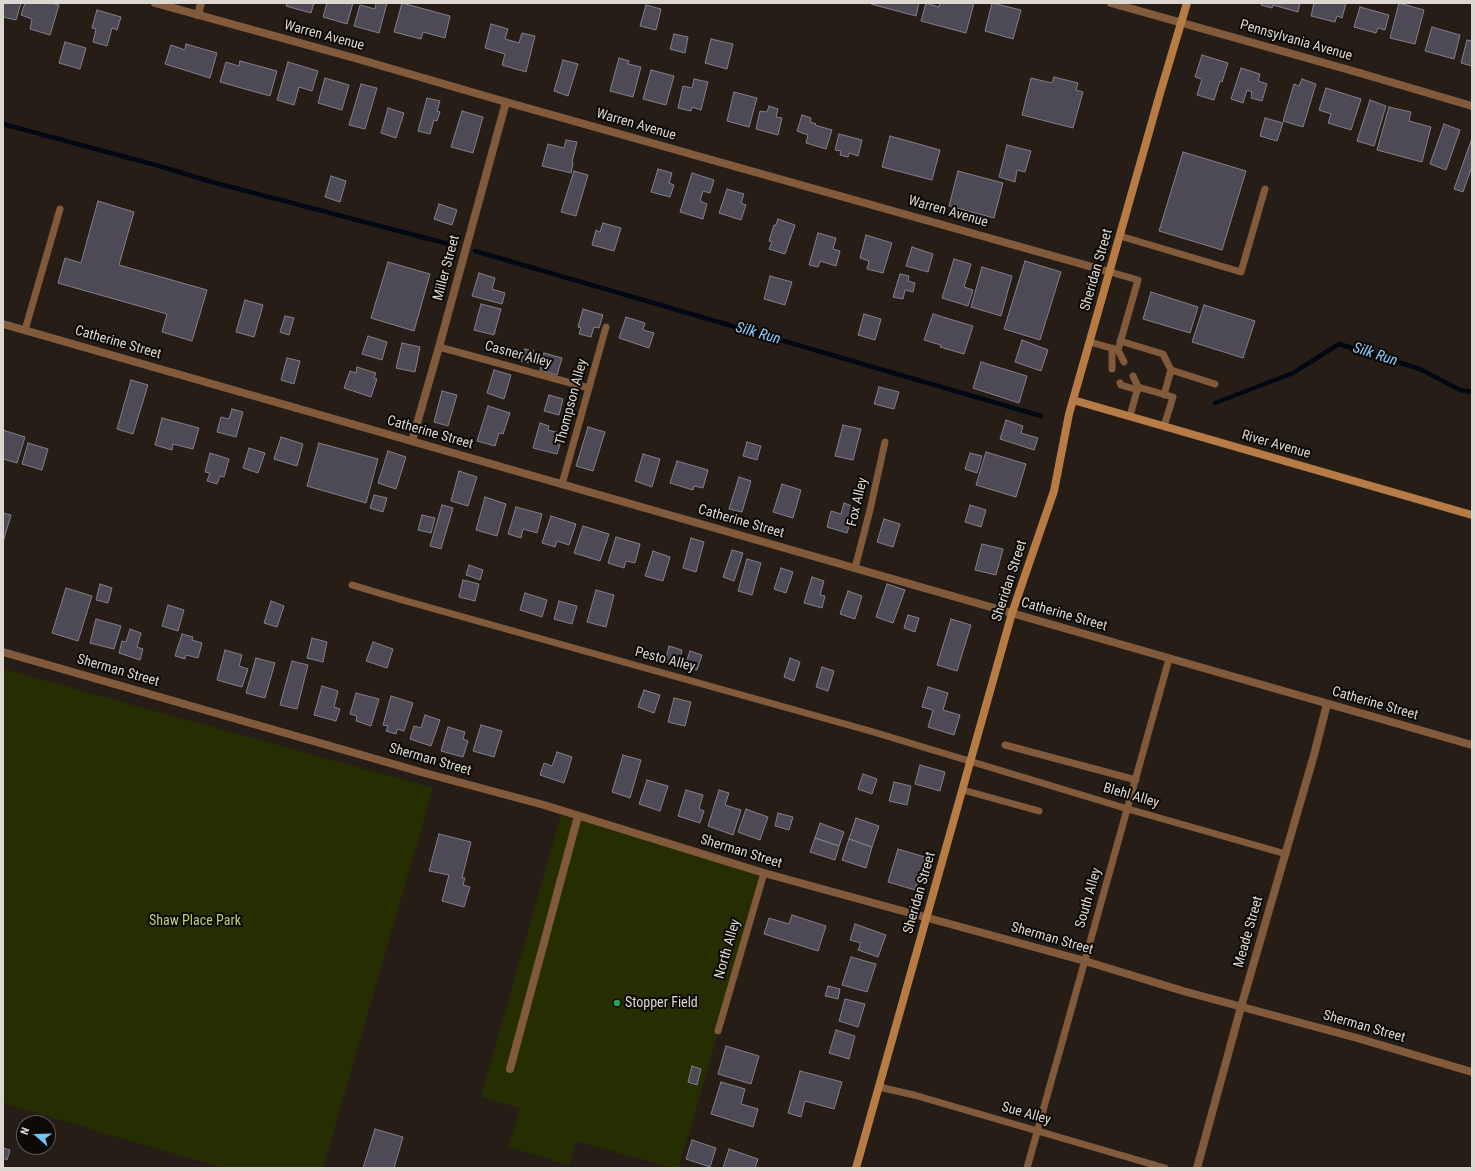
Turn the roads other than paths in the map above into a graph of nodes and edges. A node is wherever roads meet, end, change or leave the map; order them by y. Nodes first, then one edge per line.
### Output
1 (155, 3) edge
2 (201, 3) edge
3 (1111, 3) edge
4 (1187, 3) edge
5 (198, 15) junction
6 (1181, 22) junction
7 (506, 102) junction
8 (1472, 106) edge
9 (1265, 189) dead end
10 (60, 209) dead end
11 (1120, 236) junction
12 (1110, 272) junction
13 (3, 324) edge
14 (606, 327) dead end
15 (25, 330) junction
16 (1120, 341) junction
17 (1090, 342) junction
18 (439, 347) junction
19 (1115, 349) junction
20 (1124, 362) dead end
21 (1112, 369) dead end
22 (1171, 370) junction
23 (1133, 376) dead end
24 (1120, 383) dead end
25 (1215, 384) dead end
26 (589, 388) junction
27 (1138, 389) junction
28 (1164, 395) junction
29 (1073, 400) junction
30 (1130, 416) junction
31 (1164, 426) junction
32 (412, 441) junction
33 (885, 442) dead end
34 (562, 484) junction
35 (1472, 515) edge
36 (855, 568) junction
37 (352, 585) dead end
38 (1012, 613) junction
39 (3, 652) edge
40 (1169, 659) junction
41 (1327, 704) junction
42 (1005, 745) dead end
43 (1472, 745) edge
44 (970, 761) junction
45 (1136, 780) junction
46 (963, 790) junction
47 (1128, 809) junction
48 (1039, 811) dead end
49 (578, 816) junction
50 (1286, 854) junction
51 (764, 873) junction
52 (927, 918) junction
53 (1085, 961) junction
54 (1241, 1007) junction
55 (718, 1032) dead end
56 (510, 1069) dead end
57 (1472, 1070) edge
58 (879, 1087) junction
59 (1037, 1131) junction
60 (856, 1168) edge
61 (1027, 1168) edge
62 (1165, 1168) edge
63 (1196, 1168) edge

1 - 5 street, Warren Avenue
2 - 5 street
3 - 6 street, Pennsylvania Avenue
4 - 6 street, Sheridan Street
5 - 7 street, Warren Avenue
6 - 8 street, Pennsylvania Avenue
6 - 11 street, Sheridan Street
7 - 12 street, Warren Avenue
7 - 18 street, Miller Street
9 - 11 lane
10 - 15 lane
11 - 12 street, Sheridan Street
12 - 16 lane
12 - 17 street, Sheridan Street
13 - 15 street, Catherine Street
14 - 26 lane, Thompson Alley
15 - 32 street, Catherine Street
16 - 19 lane
16 - 22 lane
17 - 19 lane
17 - 29 street, Sheridan Street
18 - 26 lane, Casner Alley
18 - 32 street, Miller Street
19 - 20 lane
19 - 21 lane
22 - 25 lane
22 - 28 lane
23 - 27 lane
24 - 27 lane
26 - 34 lane, Thompson Alley
27 - 28 lane
27 - 30 lane
28 - 31 lane
29 - 30 street, River Avenue
29 - 38 street, Sheridan Street
30 - 31 street, River Avenue
31 - 35 street, River Avenue
32 - 34 street, Catherine Street
33 - 36 lane, Fox Alley
34 - 36 street, Catherine Street
36 - 38 street, Catherine Street
37 - 44 lane, Pesto Alley
38 - 40 street, Catherine Street
38 - 44 street, Sheridan Street
39 - 49 street, Sherman Street
40 - 41 street, Catherine Street
40 - 45 lane, South Alley
41 - 43 street, Catherine Street
41 - 50 street, Meade Street
42 - 45 lane
44 - 46 street, Sheridan Street
44 - 47 lane, Blehl Alley
45 - 47 lane, South Alley
46 - 48 lane
46 - 52 street, Sheridan Street
47 - 50 lane, Blehl Alley
47 - 53 lane, South Alley
49 - 51 street, Sherman Street
49 - 56 street
50 - 54 street, Meade Street
51 - 52 street, Sherman Street
51 - 55 lane, North Alley
52 - 53 street, Sherman Street
52 - 58 street, Sheridan Street
53 - 54 street, Sherman Street
53 - 59 lane, South Alley
54 - 57 street, Sherman Street
54 - 63 street, Meade Street
58 - 59 lane, Sue Alley
58 - 60 street, Sheridan Street
59 - 61 lane, South Alley
59 - 62 lane, Sue Alley

